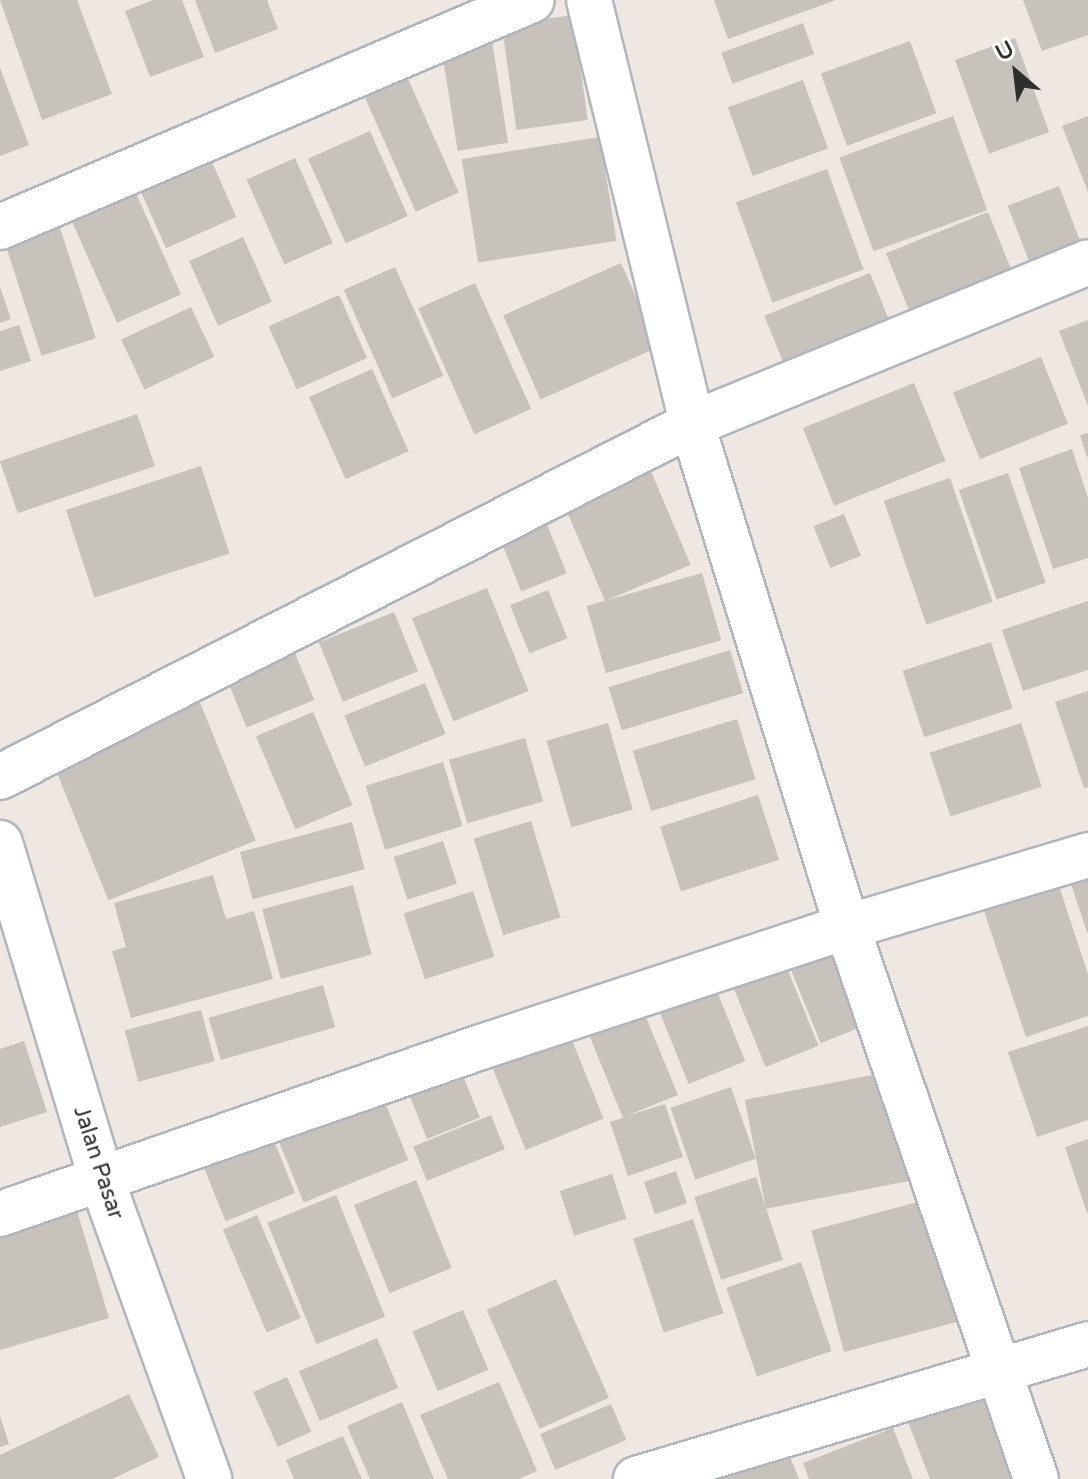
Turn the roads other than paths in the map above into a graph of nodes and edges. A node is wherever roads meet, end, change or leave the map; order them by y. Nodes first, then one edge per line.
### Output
1 (532, 0) edge
2 (589, 0) edge
3 (0, 227) edge
4 (1088, 262) edge
5 (692, 424) junction
6 (0, 777) edge
7 (0, 843) edge
8 (1088, 855) edge
9 (847, 927) junction
10 (102, 1181) junction
11 (0, 1214) edge
12 (1088, 1344) edge
13 (997, 1372) junction
14 (209, 1479) edge
15 (636, 1479) edge
16 (1036, 1479) edge

1 - 3 street
2 - 5 street
4 - 5 street
5 - 6 street
5 - 9 street
7 - 10 street, Jalan Pasar
8 - 9 street
9 - 10 street
9 - 13 street
10 - 11 street
10 - 14 street, Jalan Pasar
12 - 13 street
13 - 15 street
13 - 16 street

